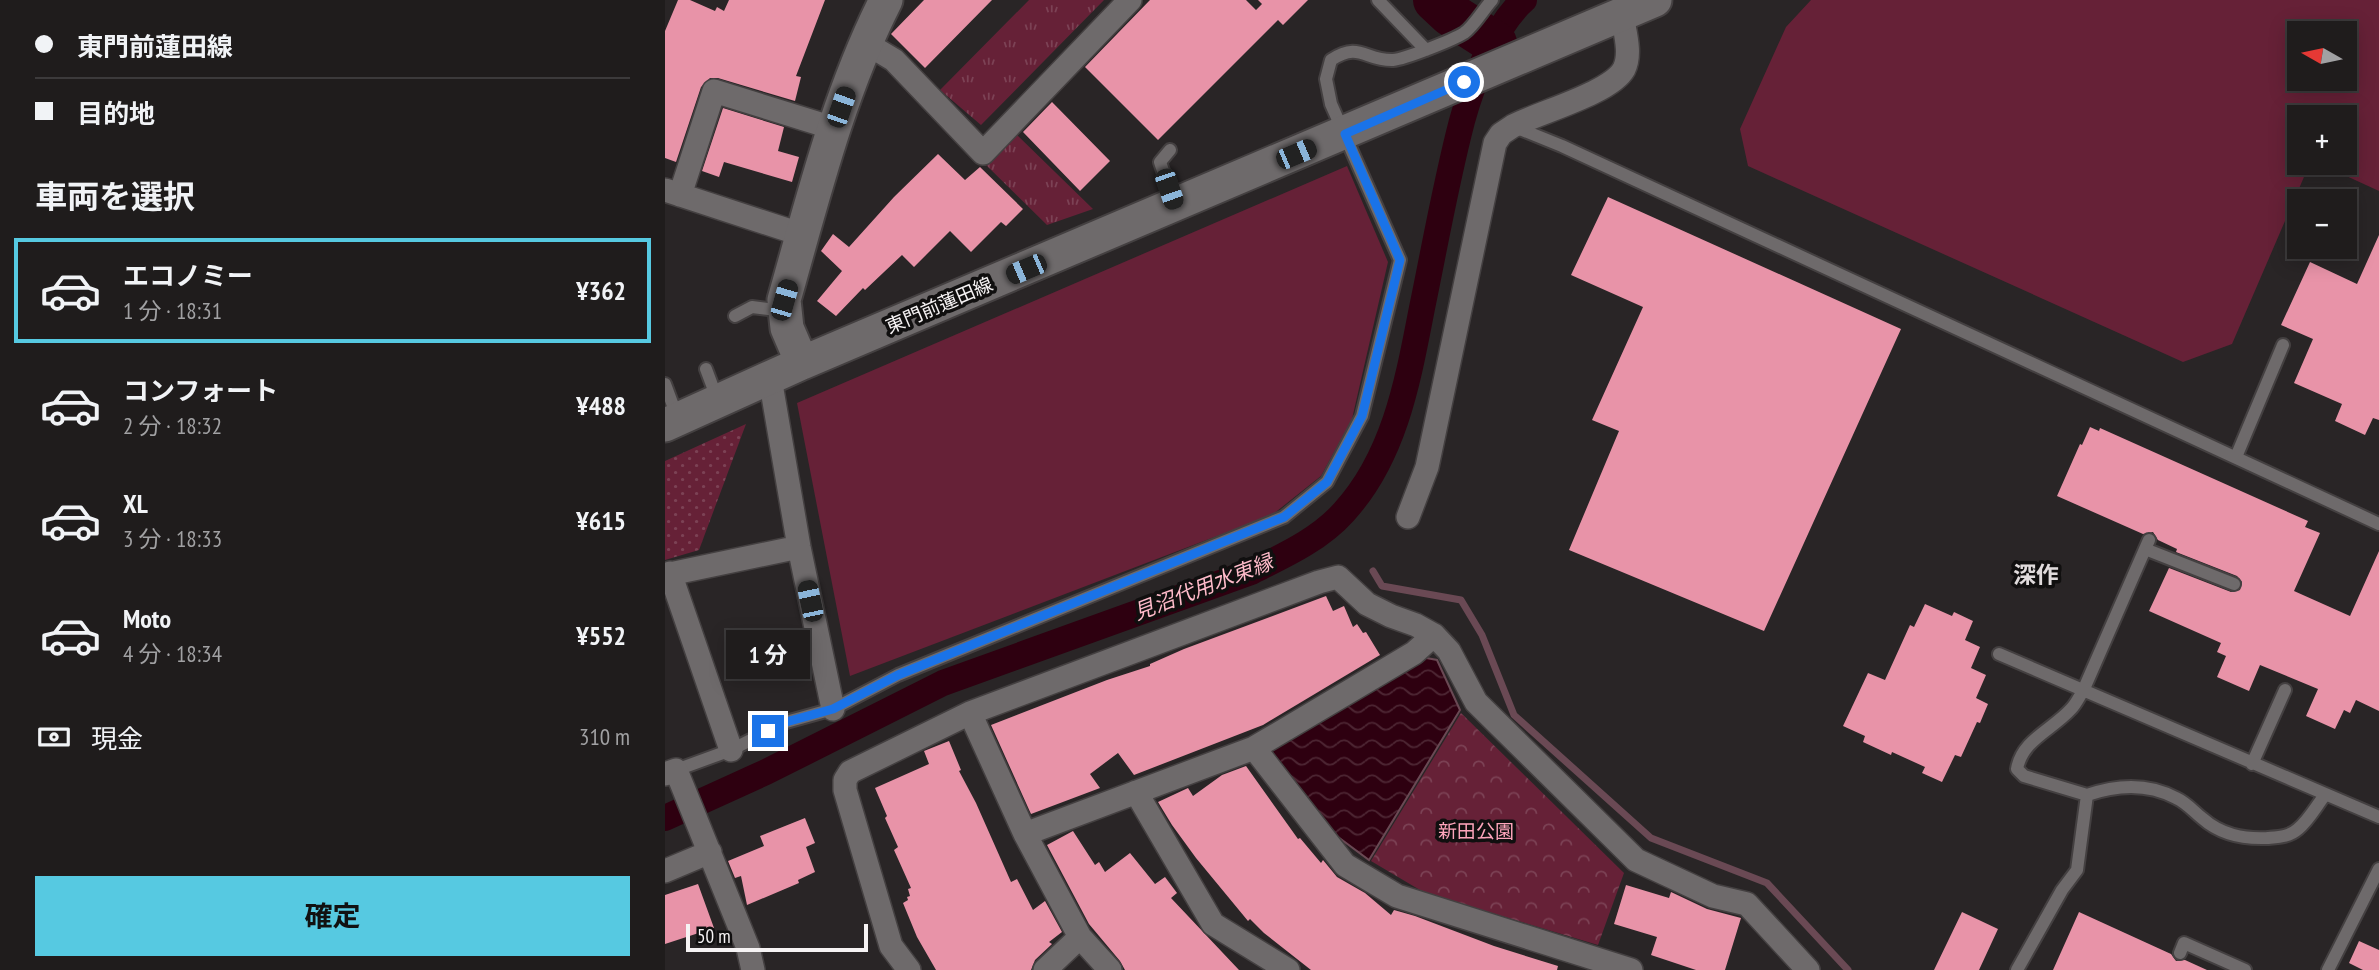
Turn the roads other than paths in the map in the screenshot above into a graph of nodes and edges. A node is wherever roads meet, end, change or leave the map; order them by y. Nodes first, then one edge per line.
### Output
1 (886, 0) edge
2 (1130, 0) edge
3 (1378, 0) edge
4 (1476, 0) edge
5 (1492, 0) edge
6 (1655, 0) edge
7 (1480, 13) junction
8 (1622, 14) junction
9 (865, 42) junction
10 (1426, 50) junction
11 (1513, 126) junction
12 (833, 128) junction
13 (1345, 134) junction
14 (1170, 150) dead end
15 (673, 193) edge
16 (1175, 206) junction
17 (803, 235) junction
18 (784, 311) junction
19 (735, 316) dead end
20 (2283, 345) dead end
21 (802, 363) junction
22 (706, 369) dead end
23 (770, 378) junction
24 (665, 384) edge
25 (718, 401) junction
26 (672, 422) edge
27 (2236, 457) junction
28 (1408, 517) dead end
29 (2379, 524) edge
30 (799, 547) junction
31 (667, 574) edge
32 (2234, 583) dead end
33 (1434, 635) junction
34 (1999, 654) dead end
35 (2285, 690) dead end
36 (2084, 691) junction
37 (833, 709) junction
38 (970, 713) junction
39 (1254, 748) junction
40 (731, 750) junction
41 (2252, 764) junction
42 (674, 775) edge
43 (1136, 792) junction
44 (2325, 794) junction
45 (2087, 795) junction
46 (2379, 817) edge
47 (1025, 834) junction
48 (710, 852) junction
49 (2379, 869) edge
50 (665, 872) edge
51 (1080, 937) junction
52 (2180, 953) dead end
53 (753, 970) edge
54 (909, 970) edge
55 (1045, 970) edge
56 (1110, 970) edge
57 (1288, 970) edge
58 (1631, 970) edge
59 (1808, 970) edge
60 (2017, 970) edge
61 (2245, 970) edge
62 (2328, 970) edge

1 - 9 main road
2 - 9 street
3 - 10 lane
4 - 7 lane
5 - 7 lane
6 - 8 main road, 東門前蓮田線
7 - 10 lane
8 - 11 street
8 - 13 main road, 東門前蓮田線
9 - 12 main road
10 - 13 lane
11 - 27 lane
11 - 28 street
12 - 15 street
12 - 17 main road
13 - 16 main road, 東門前蓮田線
13 - 37 lane
14 - 16 lane
15 - 17 street
16 - 21 main road, 東門前蓮田線
17 - 18 main road
18 - 19 lane
18 - 21 main road
20 - 27 lane
21 - 23 main road, 東門前蓮田線
22 - 25 lane
23 - 25 main road, 東門前蓮田線
23 - 30 street
24 - 26 lane
25 - 26 main road, 東門前蓮田線
27 - 29 lane
30 - 31 street
30 - 37 street
31 - 40 street
32 - 36 lane
33 - 38 street
33 - 39 street
33 - 59 street
34 - 36 lane
35 - 41 lane
36 - 41 lane
36 - 45 lane
37 - 40 lane
38 - 47 street
38 - 54 street
39 - 43 street
39 - 58 street
40 - 42 lane
41 - 44 lane
42 - 48 street
43 - 47 street
43 - 57 street
44 - 45 lane
44 - 46 lane
45 - 60 lane
47 - 51 street
48 - 50 street
48 - 53 street
49 - 62 lane
51 - 55 street
51 - 56 street
52 - 61 lane

